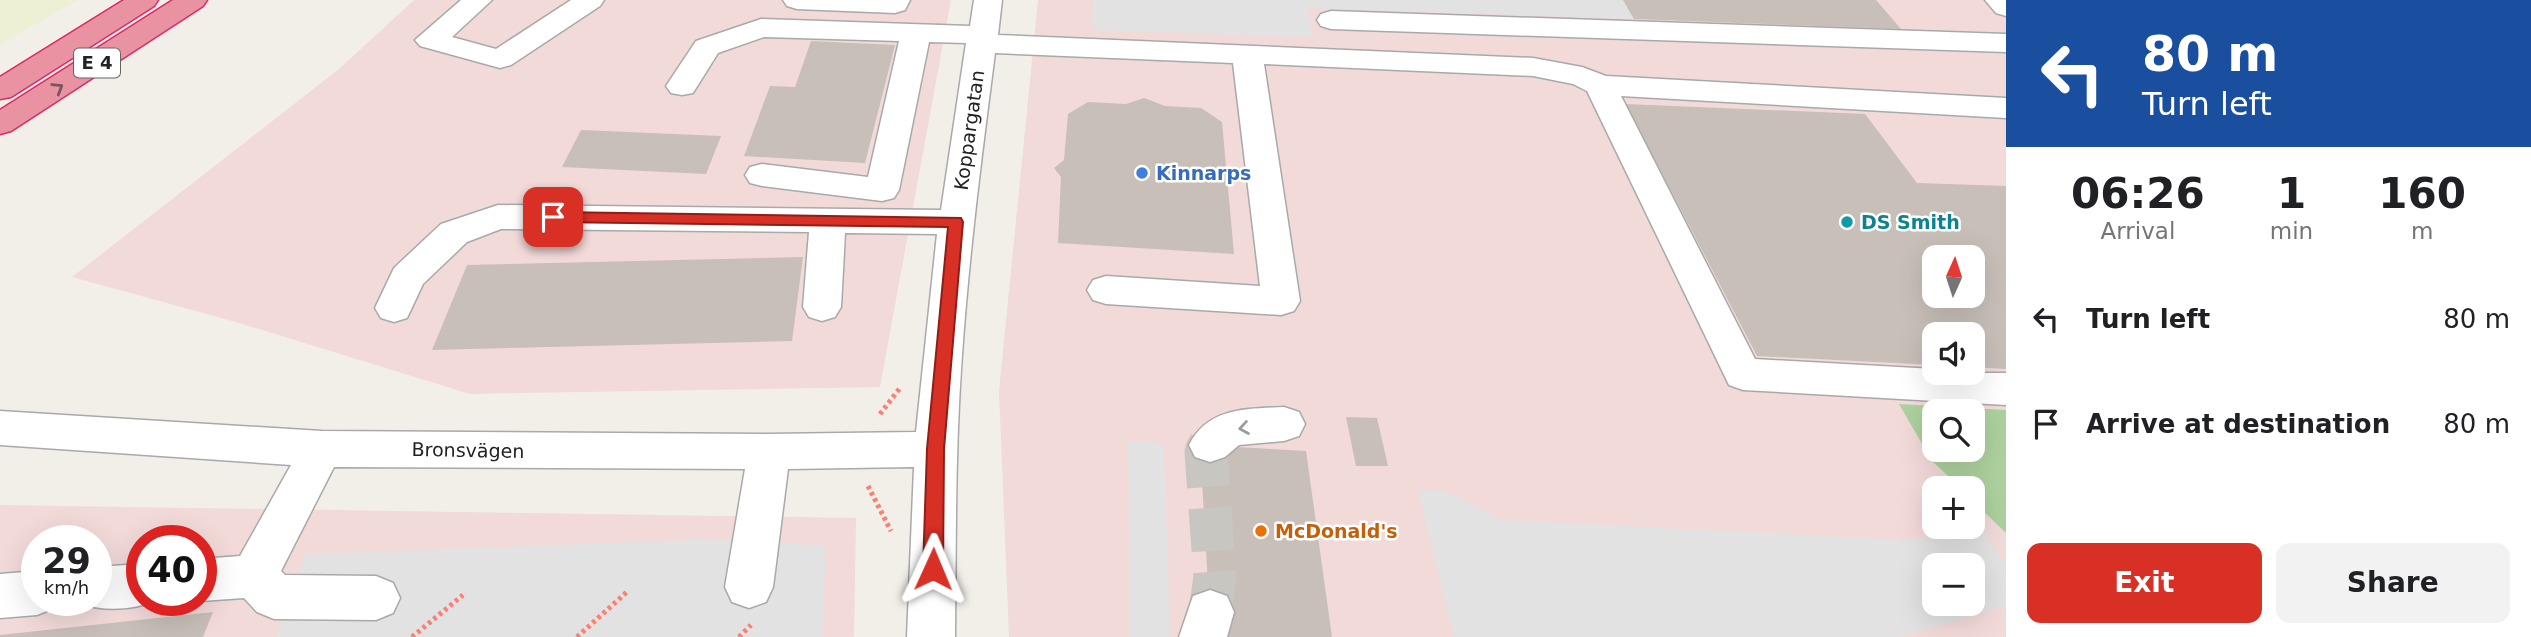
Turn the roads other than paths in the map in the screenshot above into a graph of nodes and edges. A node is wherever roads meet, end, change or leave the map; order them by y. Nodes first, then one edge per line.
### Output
1 (144, 0) edge
2 (193, 0) edge
3 (478, 0) edge
4 (590, 0) edge
5 (797, 0) edge
6 (896, 0) edge
7 (1999, 0) edge
8 (2006, 7) edge
9 (1329, 10) edge
10 (984, 26) edge
11 (916, 33) junction
12 (2006, 43) edge
13 (1247, 54) junction
14 (1340, 57) junction
15 (1600, 85) junction
16 (682, 86) dead end
17 (0, 90) edge
18 (2006, 108) edge
19 (0, 124) edge
20 (762, 176) dead end
21 (828, 220) junction
22 (956, 222) junction
23 (1106, 290) dead end
24 (822, 307) dead end
25 (394, 309) dead end
26 (2006, 389) edge
27 (1284, 424) dead end
28 (0, 428) edge
29 (1210, 445) dead end
30 (321, 449) junction
31 (936, 449) junction
32 (769, 452) junction
33 (254, 576) junction
34 (217, 579) edge
35 (749, 587) dead end
36 (21, 594) edge
37 (0, 596) edge
38 (376, 598) dead end
39 (932, 637) edge

1 - 17 highway, E 4
19 -> 2 highway, E 4
3 - 4 street
5 - 6 street
7 - 8 street
9 - 12 street
9 - 14 street
10 - 11 street
10 - 13 street
10 - 22 street, Koppargatan
11 - 16 street
11 - 20 street
13 - 14 street
13 - 23 street
14 - 15 street
15 - 18 street
15 - 26 street
21 - 22 street
21 - 24 street
21 - 25 street
22 - 31 street, Koppargatan
27 -> 29 street
28 - 30 street, Bronsvägen
30 - 32 street, Bronsvägen
30 - 33 street
31 - 32 street, Bronsvägen
31 - 39 street, Koppargatan
32 - 35 street
33 - 34 street
33 - 38 street
36 - 37 street

